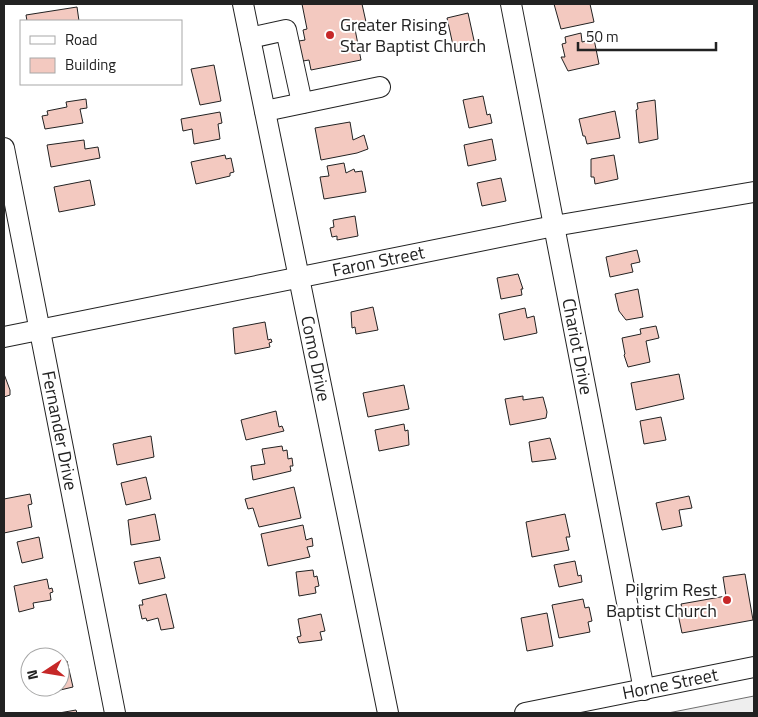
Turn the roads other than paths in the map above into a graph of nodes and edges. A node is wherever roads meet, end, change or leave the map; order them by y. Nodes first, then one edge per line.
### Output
1 (243, 4) edge
2 (511, 4) edge
3 (250, 38) junction
4 (380, 87) dead end
5 (302, 103) junction
6 (265, 111) junction
7 (4, 148) edge
8 (754, 192) edge
9 (554, 226) junction
10 (299, 277) junction
11 (40, 329) junction
12 (4, 336) edge
13 (754, 667) edge
14 (644, 690) junction
15 (115, 713) edge
16 (388, 713) edge
17 (525, 713) edge

1 - 3 street, Como Drive
2 - 9 street, Chariot Drive
3 - 5 street
3 - 6 street, Como Drive
4 - 5 street
5 - 6 street
6 - 10 street, Como Drive
7 - 11 street, Fernander Drive
8 - 9 street, Faron Street
9 - 10 street, Faron Street
9 - 14 street, Chariot Drive
10 - 11 street, Faron Street
10 - 16 street, Como Drive
11 - 12 street, Faron Street
11 - 15 street, Fernander Drive
13 - 14 street, Horne Street
14 - 17 street, Horne Street

